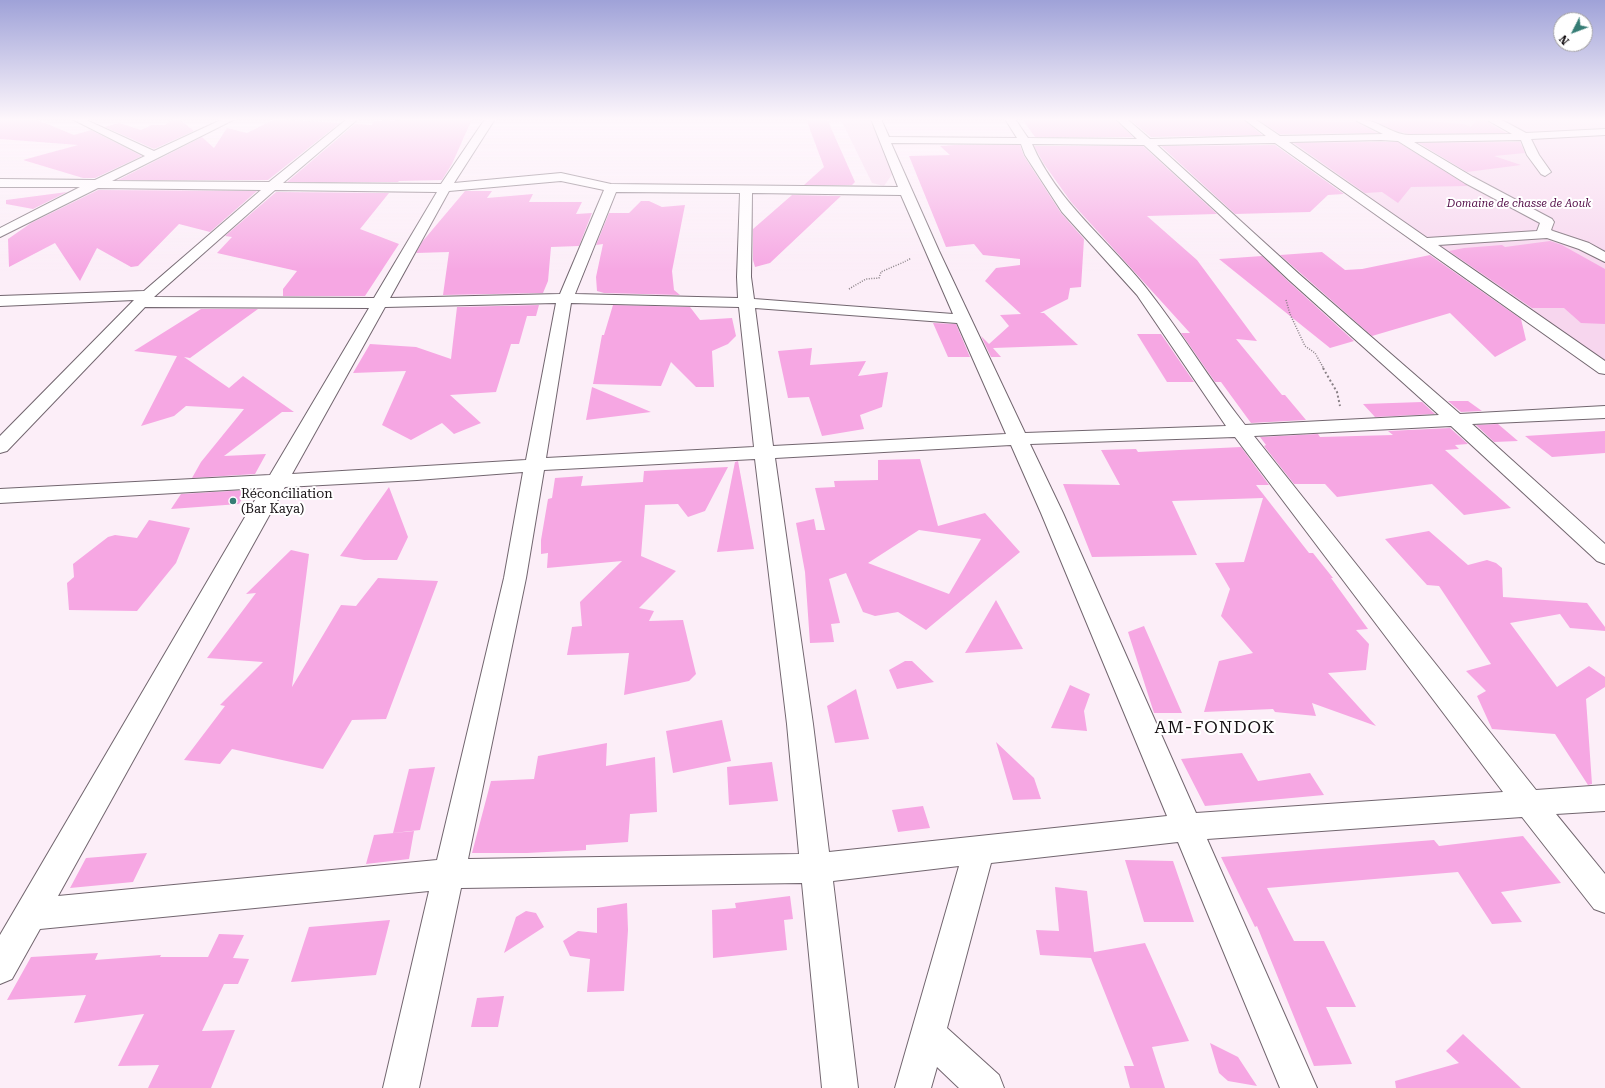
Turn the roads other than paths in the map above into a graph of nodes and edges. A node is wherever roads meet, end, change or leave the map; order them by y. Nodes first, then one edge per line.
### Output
1 (126, 170) edge
2 (291, 170) edge
3 (458, 170) edge
4 (897, 170) edge
5 (1041, 170) edge
6 (1178, 170) edge
7 (1321, 170) edge
8 (1452, 170) edge
9 (0, 183) edge
10 (96, 184) junction
11 (273, 185) junction
12 (446, 188) junction
13 (611, 188) junction
14 (746, 191) junction
15 (906, 191) junction
16 (0, 232) edge
17 (1548, 234) junction
18 (1424, 242) junction
19 (1605, 258) edge
20 (566, 298) junction
21 (145, 299) junction
22 (0, 301) edge
23 (380, 303) junction
24 (746, 303) junction
25 (963, 319) junction
26 (1605, 369) edge
27 (1605, 412) edge
28 (1456, 420) junction
29 (1240, 431) junction
30 (1018, 439) junction
31 (0, 448) edge
32 (764, 452) junction
33 (534, 465) junction
34 (278, 482) junction
35 (0, 496) edge
36 (1605, 556) edge
37 (1605, 798) edge
38 (1528, 802) junction
39 (1187, 827) junction
40 (979, 850) junction
41 (816, 868) junction
42 (448, 874) junction
43 (1605, 898) edge
44 (31, 914) junction
45 (0, 967) edge
46 (928, 1034) junction
47 (401, 1088) edge
48 (840, 1088) edge
49 (914, 1088) edge
50 (986, 1088) edge
51 (1299, 1088) edge

1 - 10 street
2 - 11 street
3 - 12 street
4 - 15 street
5 - 29 street
6 - 28 street
7 - 18 street
8 - 17 street
9 - 10 street
10 - 11 street
10 - 16 street
11 - 12 street
11 - 21 street
12 - 13 street
12 - 23 street
13 - 14 street
13 - 20 street
14 - 15 street
14 - 24 street
15 - 25 street
17 - 18 street
17 - 19 street
18 - 26 street
20 - 23 street
20 - 24 street
20 - 33 street
21 - 22 street
21 - 23 street
21 - 31 street
23 - 34 street
24 - 25 street
24 - 32 street
25 - 30 street
27 - 28 street
28 - 29 street
28 - 36 street
29 - 30 street
29 - 38 street
30 - 32 street
30 - 39 street
32 - 33 street
32 - 41 street
33 - 34 street
33 - 42 street
34 - 35 street
34 - 44 street
37 - 38 street
38 - 39 street
38 - 43 street
39 - 40 street
39 - 51 street
40 - 41 street
40 - 46 street
41 - 42 street
41 - 48 street
42 - 44 street
42 - 47 street
44 - 45 street
46 - 49 street
46 - 50 street

